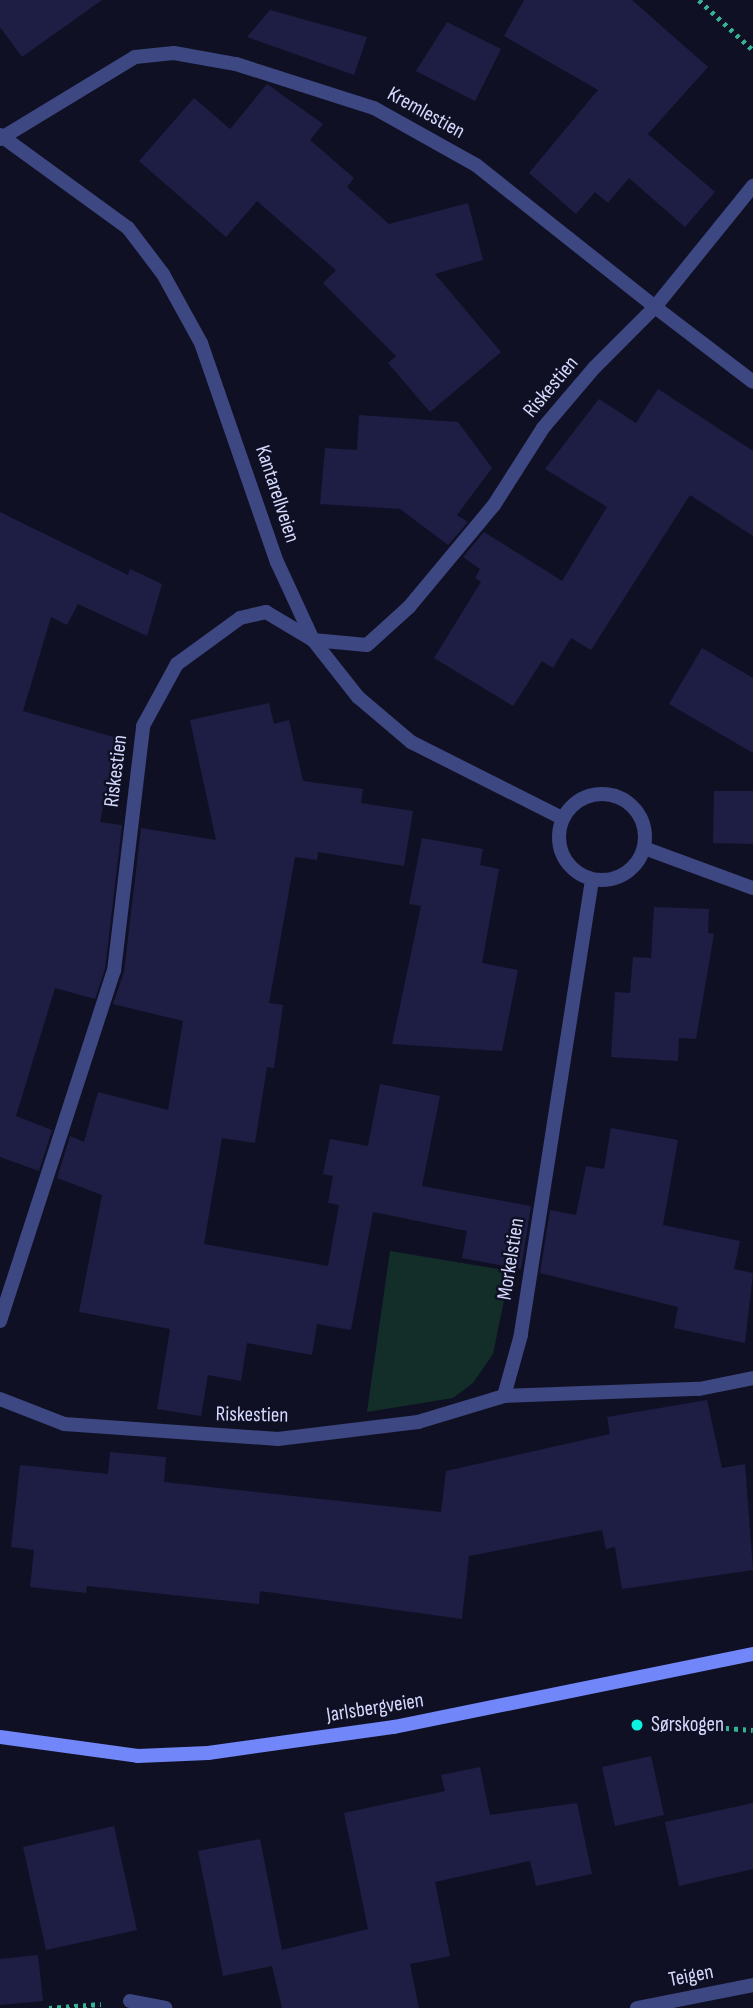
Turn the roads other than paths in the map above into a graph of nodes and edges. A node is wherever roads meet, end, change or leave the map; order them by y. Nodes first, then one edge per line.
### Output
1 (1, 137) edge
2 (753, 186) edge
3 (655, 307) junction
4 (753, 382) edge
5 (313, 640) junction
6 (562, 818) junction
7 (644, 848) junction
8 (592, 880) junction
9 (753, 888) edge
10 (0, 1321) edge
11 (753, 1378) edge
12 (504, 1395) junction
13 (0, 1399) edge
14 (753, 1654) edge
15 (0, 1737) edge
16 (753, 1985) edge
17 (130, 2001) road end
18 (165, 2008) edge
19 (636, 2008) edge

1 - 3 street, Kremlestien
1 - 5 street, Kantarellveien
2 - 3 street
3 - 4 street
3 - 5 street, Riskestien
5 - 6 street, Kantarellveien
5 - 10 street, Riskestien
6 - 7 street
6 - 8 street
7 - 8 street
7 - 9 street
8 - 12 street, Morkelstien
11 - 12 street
12 - 13 street, Riskestien
14 - 15 main road, Jarlsbergveien
16 - 19 street, Teigen
17 - 18 street

